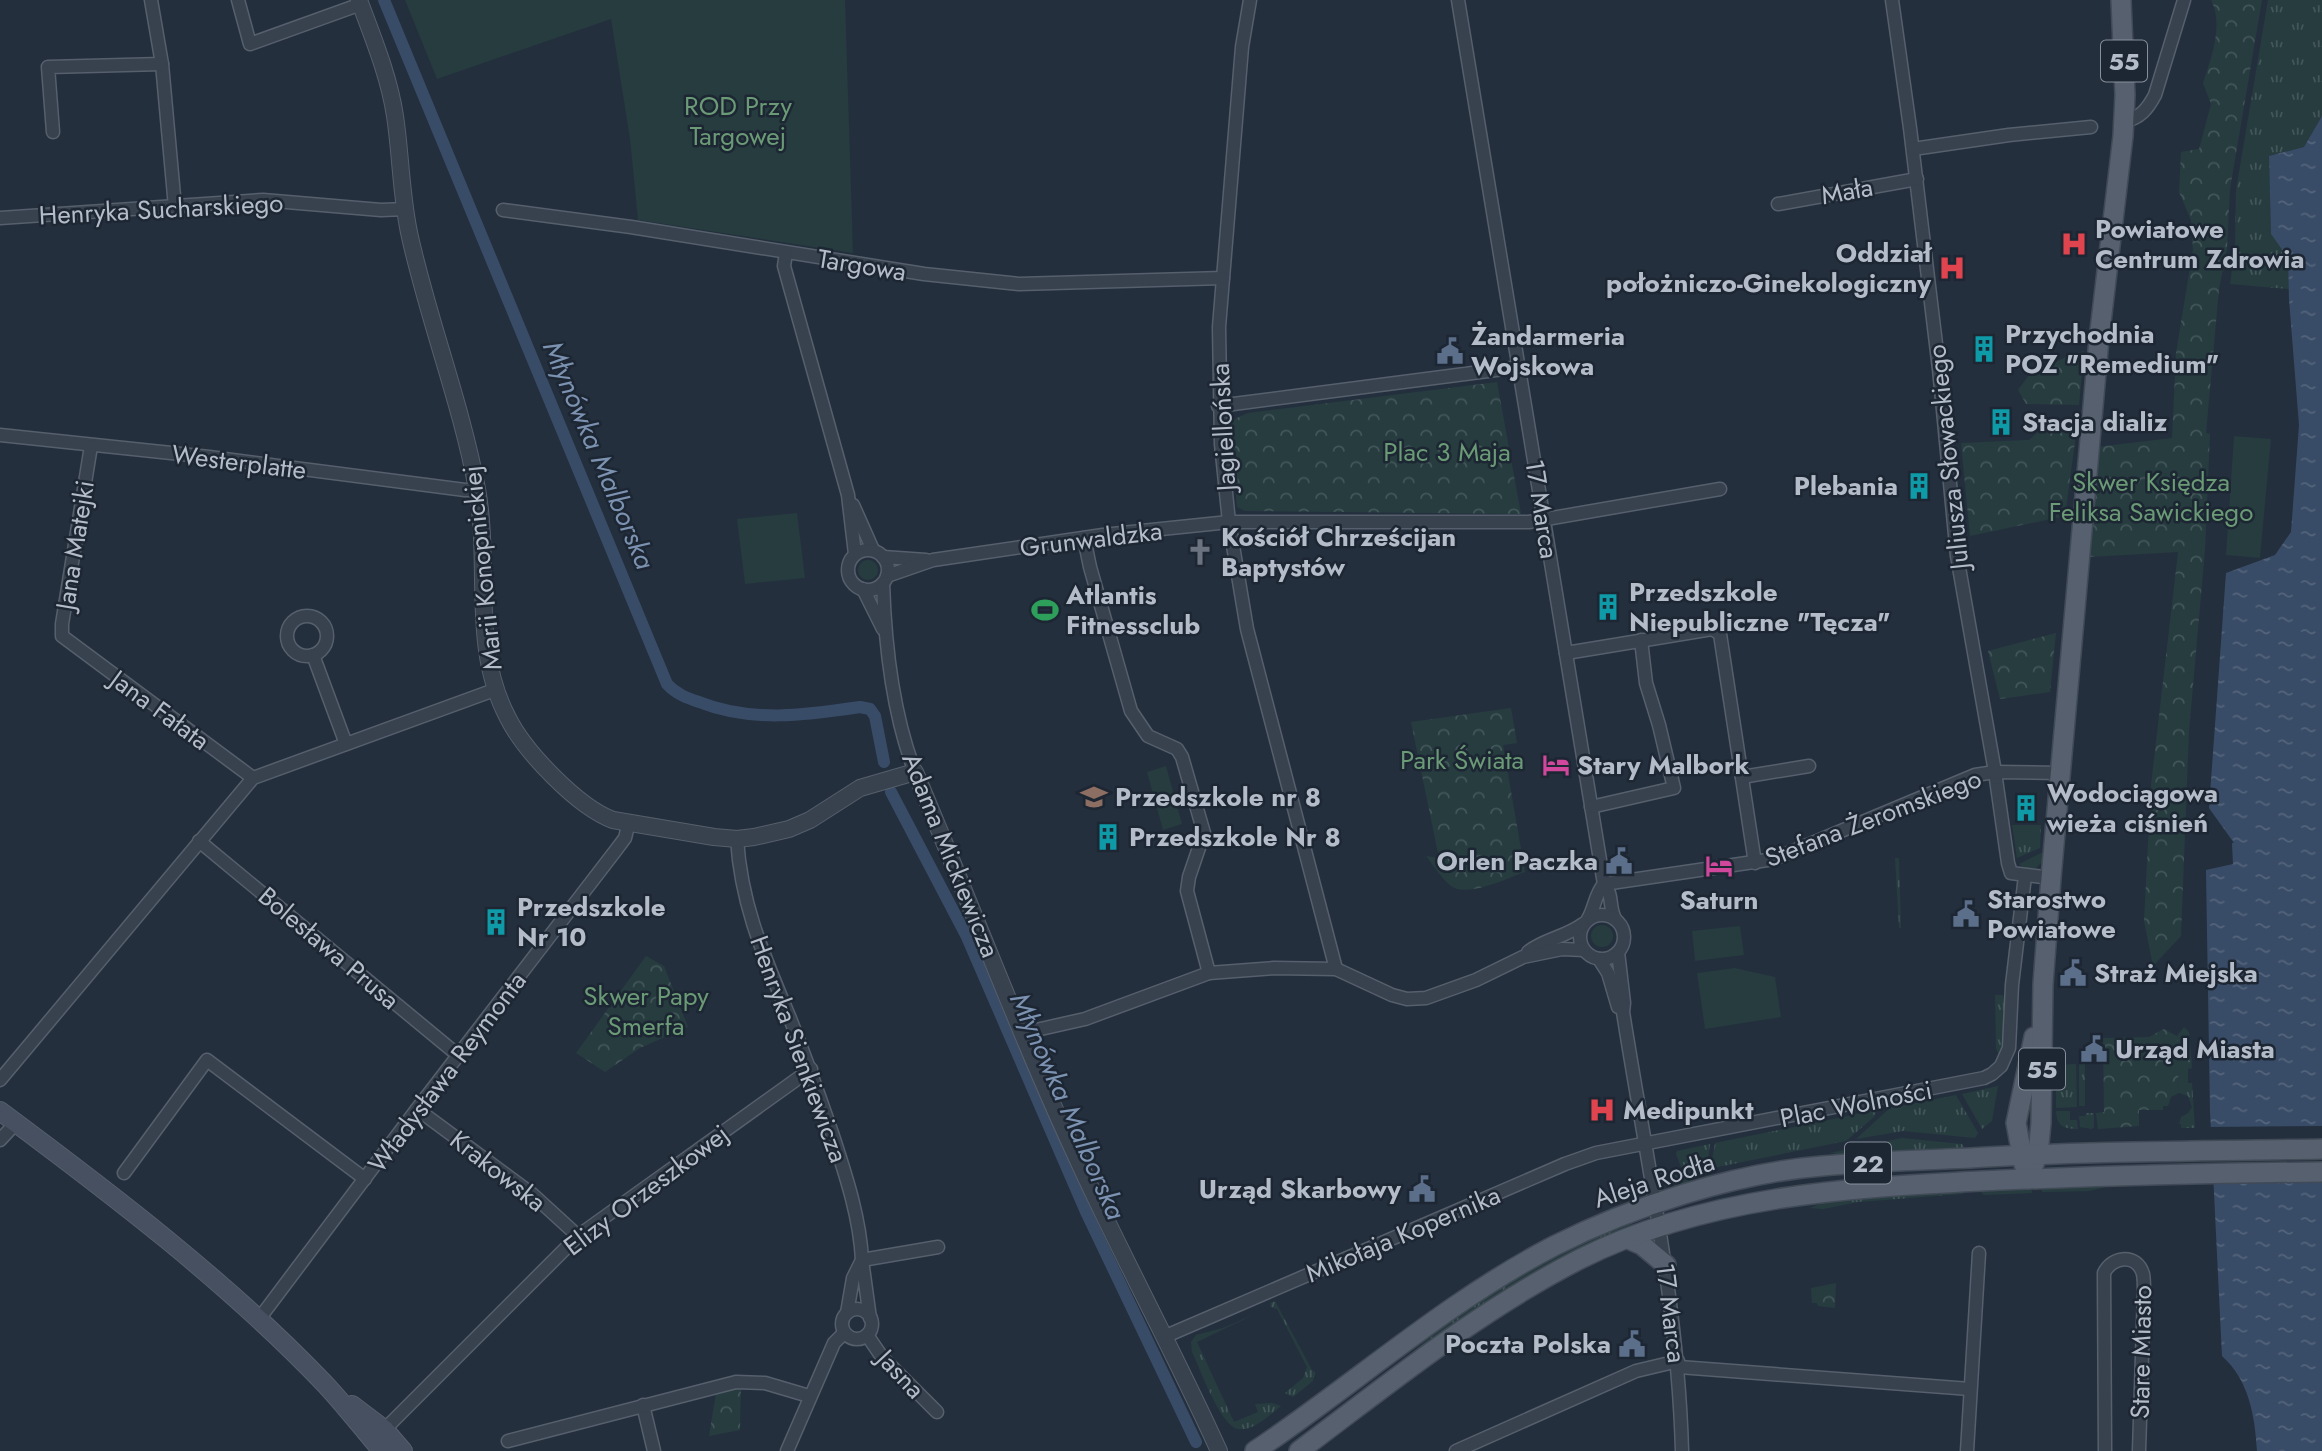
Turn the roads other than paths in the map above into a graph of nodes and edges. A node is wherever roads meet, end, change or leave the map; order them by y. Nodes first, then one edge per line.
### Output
1 (151, 0) edge
2 (238, 0) edge
3 (1250, 0) edge
4 (1892, 0) edge
5 (2121, 0) edge
6 (2184, 0) edge
7 (360, 2) edge
8 (1459, 5) edge
9 (162, 64) junction
10 (2124, 121) junction
11 (2091, 127) dead end
12 (53, 132) dead end
13 (1913, 149) junction
14 (1917, 179) junction
15 (1778, 204) dead end
16 (175, 207) junction
17 (405, 209) junction
18 (503, 210) dead end
19 (0, 218) edge
20 (786, 253) junction
21 (1223, 278) junction
22 (1519, 367) junction
23 (1218, 407) junction
24 (0, 435) edge
25 (91, 446) junction
26 (1720, 489) dead end
27 (477, 490) junction
28 (848, 495) junction
29 (1543, 520) junction
30 (1229, 522) junction
31 (1084, 538) junction
32 (878, 553) junction
33 (855, 554) junction
34 (933, 560) junction
35 (885, 579) junction
36 (863, 589) junction
37 (885, 632) junction
38 (1640, 640) junction
39 (68, 642) joint
40 (1566, 653) junction
41 (313, 655) dead end
42 (497, 689) junction
43 (346, 744) junction
44 (1809, 766) dead end
45 (915, 772) junction
46 (1995, 772) junction
47 (2061, 773) junction
48 (253, 778) junction
49 (1742, 778) junction
50 (1591, 807) junction
51 (629, 822) junction
52 (737, 839) junction
53 (199, 841) junction
54 (1755, 863) junction
55 (2025, 876) junction
56 (2051, 878) junction
57 (1604, 884) junction
58 (1615, 919) junction
59 (1585, 922) junction
60 (1584, 950) junction
61 (1618, 952) junction
62 (1522, 957) junction
63 (1599, 959) junction
64 (1336, 969) junction
65 (1209, 973) junction
66 (1623, 1012) junction
67 (1023, 1033) junction
68 (459, 1056) junction
69 (811, 1069) junction
70 (0, 1080) edge
71 (416, 1109) junction
72 (0, 1111) edge
73 (16, 1123) junction
74 (0, 1140) edge
75 (1644, 1143) junction
76 (2322, 1149) edge
77 (2029, 1154) junction
78 (2322, 1171) edge
79 (124, 1173) dead end
80 (1651, 1176) junction
81 (365, 1179) junction
82 (2028, 1179) junction
83 (1656, 1204) junction
84 (1636, 1211) junction
85 (1660, 1227) junction
86 (578, 1236) junction
87 (1628, 1239) junction
88 (938, 1247) dead end
89 (1979, 1253) dead end
90 (862, 1260) junction
91 (1666, 1265) junction
92 (847, 1313) junction
93 (870, 1318) junction
94 (259, 1319) junction
95 (845, 1333) junction
96 (867, 1335) junction
97 (1166, 1336) junction
98 (1678, 1364) junction
99 (1970, 1389) junction
100 (809, 1396) junction
101 (643, 1405) junction
102 (937, 1412) dead end
103 (380, 1441) edge
104 (508, 1441) dead end
105 (403, 1451) edge
106 (654, 1451) edge
107 (787, 1451) edge
108 (1219, 1451) edge
109 (1255, 1451) edge
110 (1299, 1451) edge
111 (1456, 1451) edge
112 (1682, 1451) edge
113 (1967, 1451) edge
114 (2105, 1451) edge
115 (2139, 1451) edge

1 - 9 street
2 - 7 street, Marii Konopnickiej
3 - 21 street, Jagiellońska
4 - 13 street, Juliusza Słowackiego
5 - 10 main road, 55
6 - 10 street
7 - 17 street, Marii Konopnickiej
8 - 22 street, 17 Marca
9 - 12 street
9 - 16 street
10 - 47 main road, 55
11 - 13 street
13 - 14 street, Juliusza Słowackiego
14 - 15 street, Mała
14 - 46 street, Juliusza Słowackiego
16 - 17 street, Henryka Sucharskiego
16 - 19 street, Henryka Sucharskiego
17 - 27 street, Marii Konopnickiej
18 - 20 street, Targowa
20 - 21 street, Targowa
20 - 28 street
21 - 23 street, Jagiellońska
22 - 23 street
22 - 29 street, 17 Marca
23 - 30 street, Jagiellońska
24 - 25 street, Westerplatte
25 - 27 street, Westerplatte
25 - 39 street, Jana Matejki
26 - 29 street, Grunwaldzka
27 - 42 street, Marii Konopnickiej
28 - 32 street
28 - 33 street
29 - 30 street, Grunwaldzka
29 - 40 street, 17 Marca
30 - 31 street, Grunwaldzka
30 - 64 street, Jagiellońska
31 - 34 street, Grunwaldzka
31 - 65 street
32 - 33 street
32 - 34 street, Grunwaldzka
32 - 35 street
33 - 36 street
34 - 35 street, Grunwaldzka
35 - 36 street
35 - 37 street, Adama Mickiewicza
36 - 37 street, Adama Mickiewicza
37 - 45 street, Adama Mickiewicza
38 - 40 street
38 - 49 street
38 - 50 street
39 - 48 street, Jana Fałata
40 - 50 street, 17 Marca
41 - 43 street
42 - 43 street
42 - 51 street, Marii Konopnickiej
43 - 48 street
44 - 49 street
45 - 52 street, Marii Konopnickiej
45 - 67 street, Adama Mickiewicza
46 - 47 street, Stefana Żeromskiego
46 - 54 street, Stefana Żeromskiego
46 - 55 street, Juliusza Słowackiego
47 - 56 main road, 55
48 - 53 street
49 - 54 street
50 - 57 street, 17 Marca
51 - 52 street, Marii Konopnickiej
51 - 68 street, Władysława Reymonta
52 - 69 street, Henryka Sienkiewicza
53 - 68 street, Bolesława Prusa
53 - 70 street
54 - 57 street, Stefana Żeromskiego
55 - 56 street
55 - 75 street, Plac Wolności
56 - 77 main road, 55
57 - 58 street, 17 Marca
57 - 59 street
58 - 59 street
58 - 61 street
59 - 60 street
59 - 62 street
60 - 62 street
60 - 63 street
61 - 63 street
61 - 66 street, 17 Marca
62 - 64 street
63 - 66 street, 17 Marca
64 - 65 street
65 - 67 street
66 - 75 street, 17 Marca
67 - 97 street, Adama Mickiewicza
68 - 71 street, Władysława Reymonta
69 - 86 street, Elizy Orzeszkowej
69 - 90 street, Henryka Sienkiewicza
71 - 81 street, Władysława Reymonta
71 - 86 street, Krakowska
72 - 73 main road
73 - 74 street
73 - 94 main road
75 - 80 street, 17 Marca
75 - 97 street, Mikołaja Kopernika
76 - 77 main road, Aleja Rodła / 22
77 - 82 main road, 55
77 - 83 main road, Aleja Rodła / 22
78 - 82 main road, Aleja Rodła / 22
79 - 81 street
80 - 83 street, 17 Marca
80 - 84 street
81 - 94 street, Władysława Reymonta
82 - 85 main road, Aleja Rodła / 22
83 - 84 main road, Aleja Rodła / 22
83 - 85 street, 17 Marca
84 - 109 main road, Aleja Rodła / 22
85 - 87 main road, Aleja Rodła / 22
85 - 91 street, 17 Marca
86 - 103 street, Elizy Orzeszkowej
87 - 91 main road
87 - 110 main road, Aleja Rodła / 22
88 - 90 street
89 - 99 street
90 - 92 street, Henryka Sienkiewicza
90 - 93 street, Henryka Sienkiewicza
91 - 98 street, 17 Marca
92 - 93 street
92 - 95 street
93 - 96 street
94 - 103 main road
95 - 96 street
95 - 100 street
96 - 102 street, Jasna
97 - 108 street, Adama Mickiewicza
98 - 99 street
98 - 111 street
98 - 112 street, 17 Marca
99 - 113 street
100 - 101 street
100 - 107 street
101 - 104 street
101 - 106 street
103 - 105 main road
114 - 115 street, Stare Miasto

